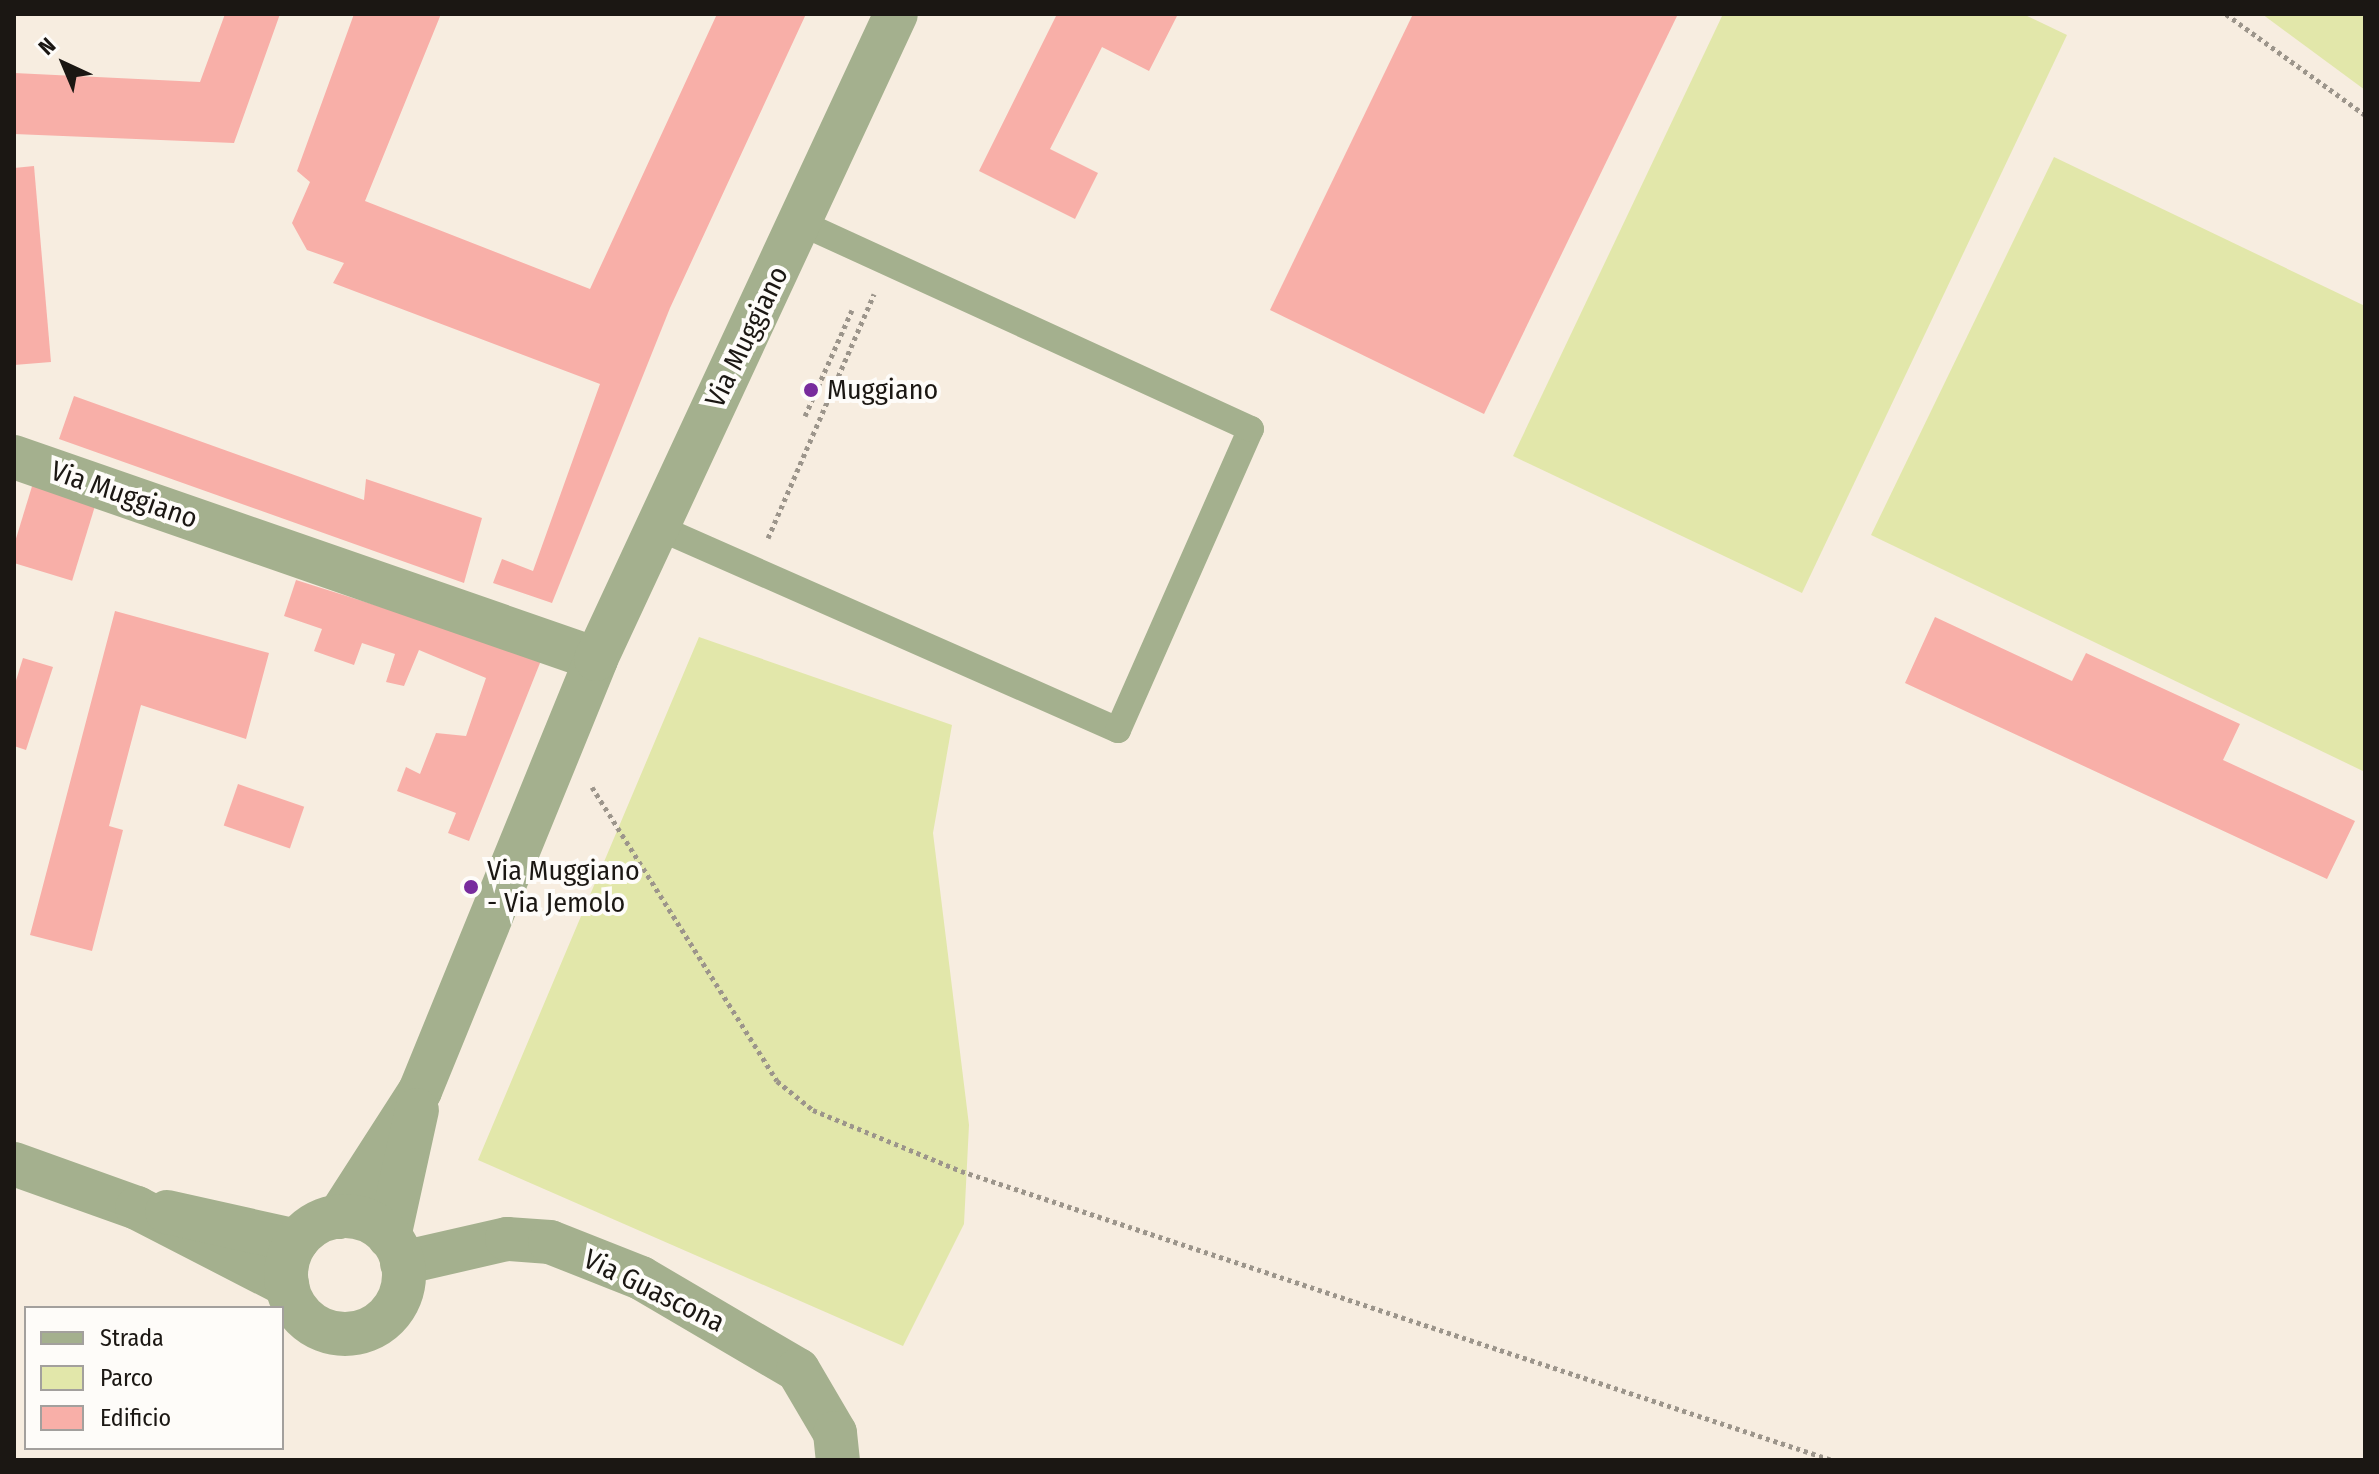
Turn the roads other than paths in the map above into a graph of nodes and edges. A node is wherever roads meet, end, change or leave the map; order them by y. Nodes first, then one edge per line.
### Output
1 (896, 14) edge
2 (802, 223) junction
3 (14, 457) edge
4 (655, 526) junction
5 (596, 659) junction
6 (420, 1091) junction
7 (14, 1164) edge
8 (137, 1208) junction
9 (339, 1217) junction
10 (297, 1241) junction
11 (396, 1250) junction
12 (287, 1285) junction
13 (838, 1460) edge

1 - 2 street, Via Muggiano
2 - 4 street, Via Muggiano
2 - 4 lane
3 - 5 street, Via Muggiano
4 - 5 street, Via Muggiano
5 - 6 street, Via Muggiano
6 - 9 street, Via Muggiano
6 - 11 street, Via Muggiano
7 - 8 street
8 - 10 street
8 - 12 street
9 - 10 street
9 - 11 street
10 - 12 street
11 - 12 street
11 - 13 street, Via Guascona

